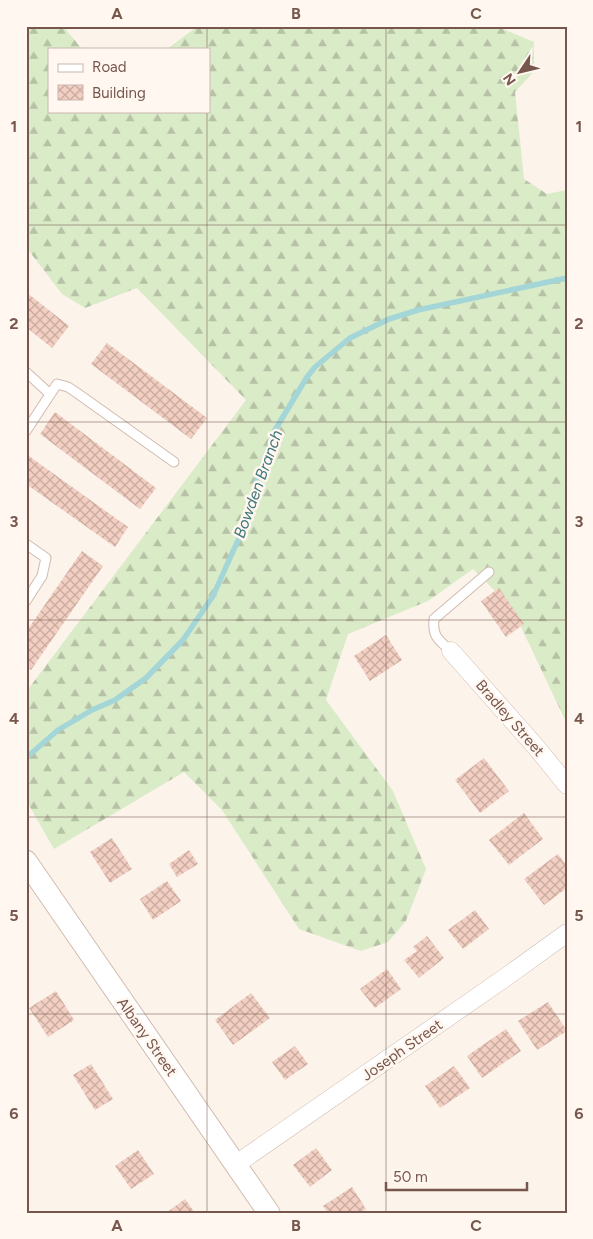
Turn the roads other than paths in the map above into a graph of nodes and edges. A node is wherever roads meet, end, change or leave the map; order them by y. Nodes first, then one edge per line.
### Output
1 (26, 372) edge
2 (50, 394) junction
3 (26, 431) edge
4 (174, 462) dead end
5 (26, 544) edge
6 (489, 572) dead end
7 (26, 601) edge
8 (451, 651) joint
9 (567, 785) edge
10 (26, 861) edge
11 (567, 933) edge
12 (235, 1165) junction
13 (269, 1213) edge

1 - 2 lane
2 - 3 lane
2 - 4 lane
5 - 7 lane
6 - 8 lane
8 - 9 street, Bradley Street
10 - 12 street, Albany Street
11 - 12 street, Joseph Street
12 - 13 street, Albany Street

